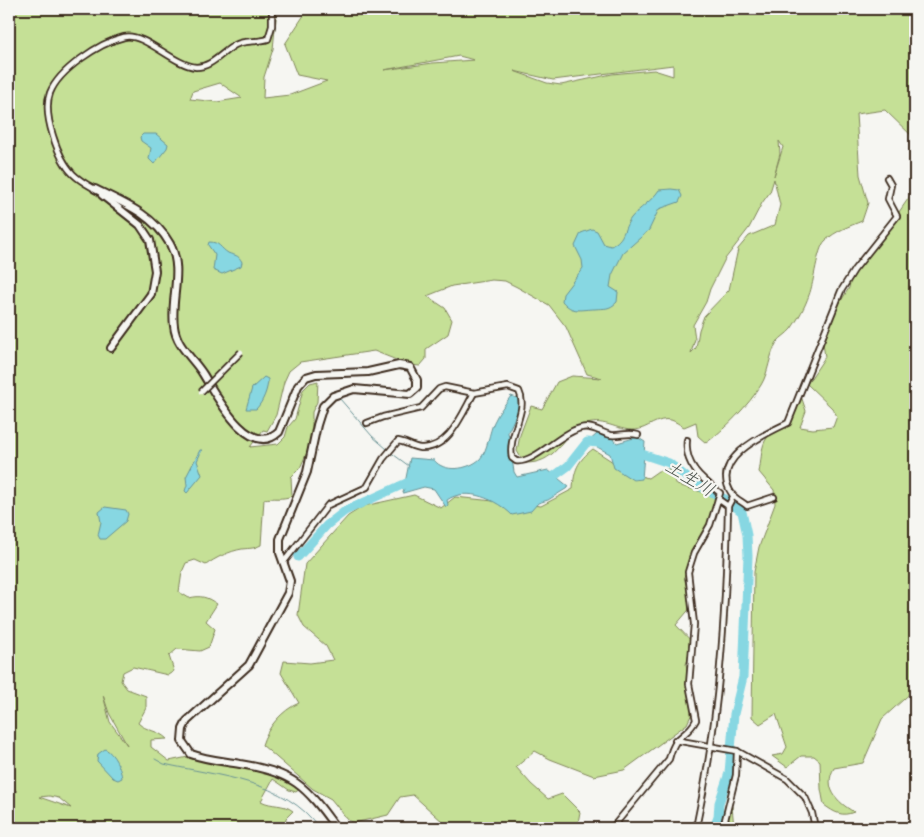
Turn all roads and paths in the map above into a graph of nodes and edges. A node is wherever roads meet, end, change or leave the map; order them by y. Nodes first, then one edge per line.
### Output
1 (272, 9) edge
2 (887, 178) dead end
3 (95, 189) junction
4 (111, 348) dead end
5 (241, 352) dead end
6 (201, 392) dead end
7 (474, 393) junction
8 (367, 423) dead end
9 (638, 435) dead end
10 (687, 440) dead end
11 (733, 496) junction
12 (774, 497) dead end
13 (718, 499) junction
14 (729, 505) junction
15 (283, 563) junction
16 (675, 740) junction
17 (712, 747) junction
18 (737, 751) junction
19 (336, 828) edge
20 (612, 828) edge
21 (696, 828) edge
22 (723, 828) edge
23 (814, 828) edge

1 - 3 street
2 - 11 street
3 - 4 street
3 - 15 street
5 - 6 street, bridge
7 - 8 street
7 - 9 street
7 - 15 street
10 - 13 street
11 - 12 street
11 - 14 street
13 - 14 street
13 - 16 street
14 - 17 street
15 - 19 street
16 - 17 street
16 - 20 street
17 - 18 street
17 - 21 street
18 - 22 street
18 - 23 street

